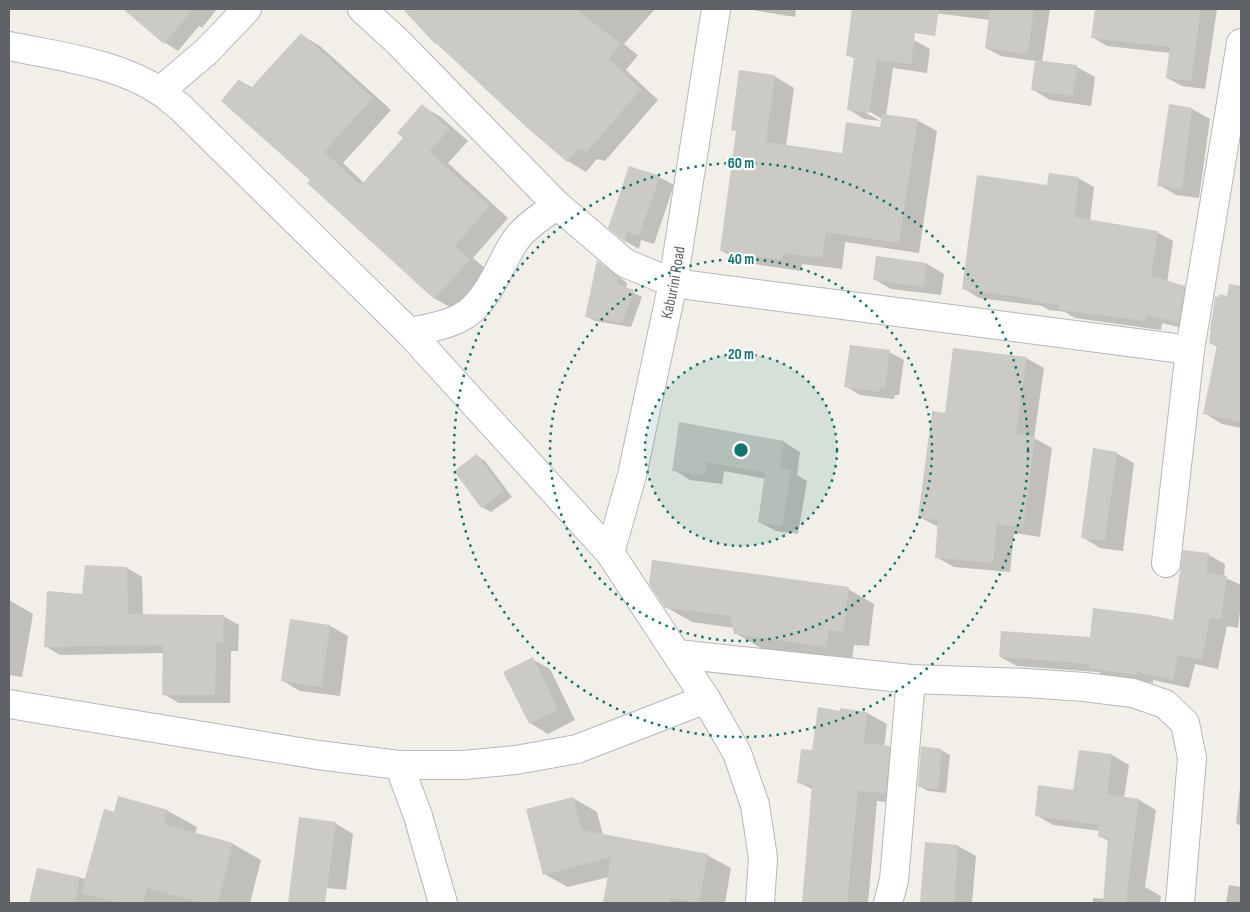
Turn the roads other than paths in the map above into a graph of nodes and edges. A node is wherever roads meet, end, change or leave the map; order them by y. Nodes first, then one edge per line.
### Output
1 (247, 9) edge
2 (362, 9) edge
3 (716, 9) edge
4 (1241, 43) edge
5 (9, 46) edge
6 (160, 91) junction
7 (557, 205) junction
8 (673, 283) junction
9 (409, 332) junction
10 (1190, 350) junction
11 (610, 553) junction
12 (1166, 563) dead end
13 (677, 654) junction
14 (911, 679) junction
15 (706, 699) junction
16 (9, 704) edge
17 (399, 765) junction
18 (443, 903) edge
19 (760, 903) edge
20 (888, 903) edge
21 (1180, 903) edge

1 - 6 street
2 - 7 street
3 - 8 street, Kaburini Road
4 - 10 street
5 - 6 street
6 - 9 street
7 - 8 street
7 - 9 street
8 - 10 street
8 - 11 street, Kaburini Road
9 - 11 street
10 - 12 street
11 - 13 street
13 - 14 street
13 - 15 street
14 - 20 street
14 - 21 street
15 - 17 street
15 - 19 street
16 - 17 street
17 - 18 street

